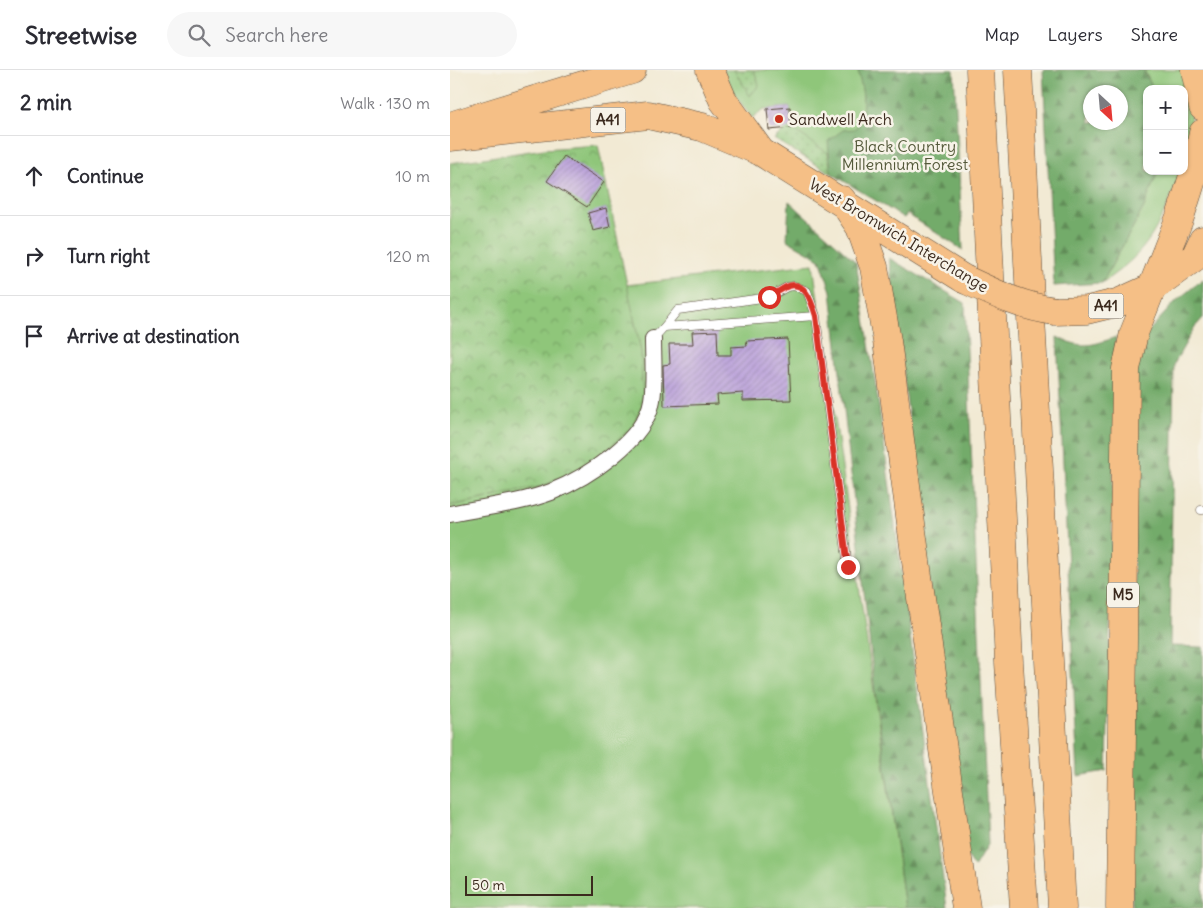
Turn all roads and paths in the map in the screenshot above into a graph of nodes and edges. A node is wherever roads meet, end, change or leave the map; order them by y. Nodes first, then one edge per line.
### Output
1 (632, 70) edge
2 (710, 70) edge
3 (980, 70) edge
4 (1018, 70) edge
5 (1195, 70) edge
6 (1203, 107) edge
7 (450, 126) edge
8 (1203, 132) edge
9 (450, 137) edge
10 (761, 152) junction
11 (842, 200) junction
12 (1200, 250) edge
13 (1153, 287) junction
14 (816, 316) junction
15 (664, 327) junction
16 (653, 339) joint
17 (450, 514) edge
18 (848, 567) dead end
19 (966, 908) edge
20 (1024, 908) edge
21 (1062, 908) edge
22 (1120, 908) edge

1 - 7 highway, A41
2 - 10 highway, West Bromwich Interchange / A41
3 - 20 highway
4 - 21 highway
5 - 6 highway
8 - 13 highway
9 - 10 highway, A41
10 - 11 highway, West Bromwich Interchange / A41
11 - 13 highway, West Bromwich Interchange / A41, bridge
11 - 19 highway
12 - 13 highway, West Bromwich Interchange / A41
13 - 22 highway, M5
14 - 15 lane
14 - 15 lane
14 - 18 lane
15 - 16 lane
16 - 17 street

